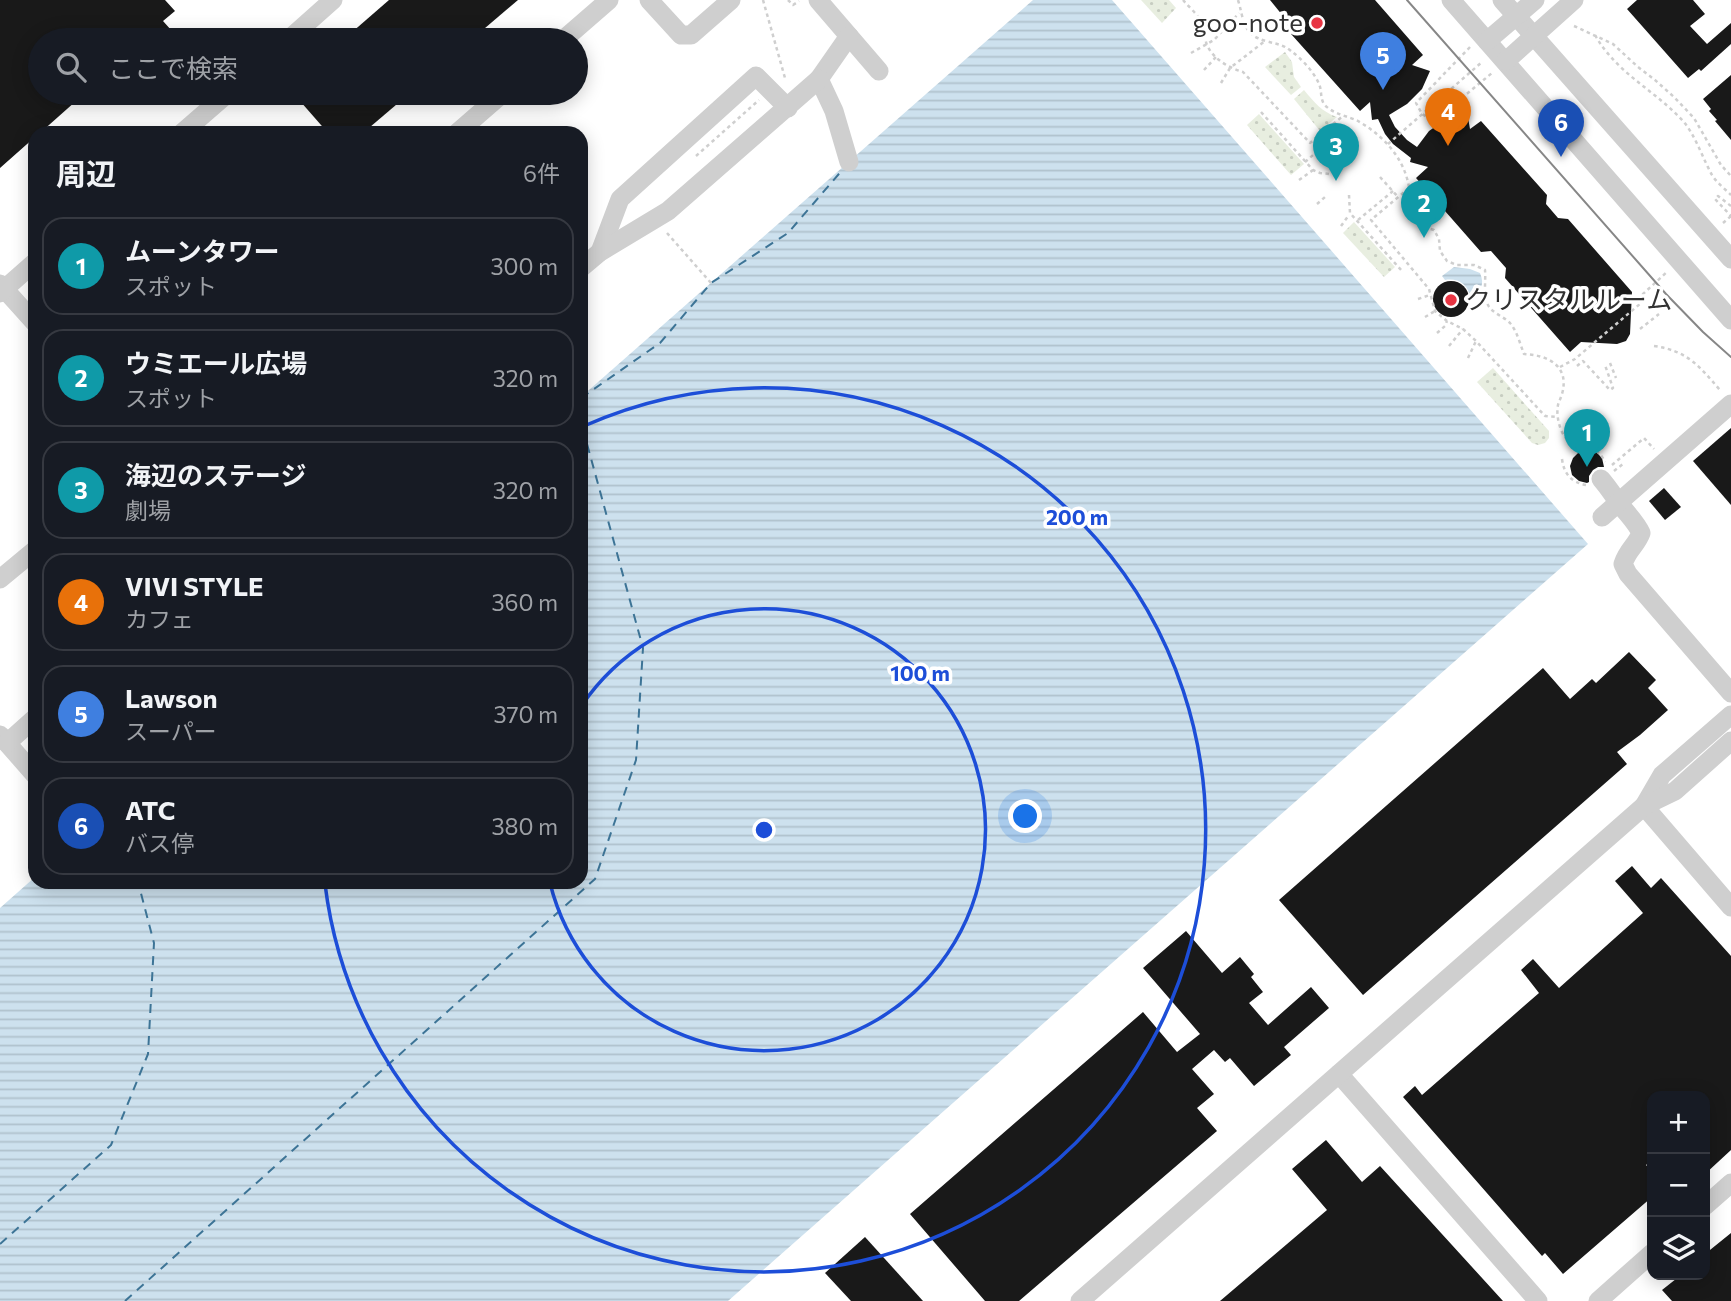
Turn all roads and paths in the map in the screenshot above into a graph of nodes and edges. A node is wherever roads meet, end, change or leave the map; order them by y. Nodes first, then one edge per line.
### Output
1 (333, 0) edge
2 (609, 0) edge
3 (649, 0) edge
4 (731, 0) edge
5 (818, 0) edge
6 (1183, 0) edge
7 (1238, 0) edge
8 (1451, 0) edge
9 (1502, 0) edge
10 (1535, 0) edge
11 (1574, 0) edge
12 (789, 1) edge
13 (799, 1) edge
14 (1240, 13) junction
15 (1516, 16) junction
16 (1574, 26) dead end
17 (302, 28) edge
18 (577, 28) edge
19 (1595, 35) junction
20 (849, 36) junction
21 (1533, 36) junction
22 (1265, 41) junction
23 (1206, 44) junction
24 (1478, 44) junction
25 (1191, 54) dead end
26 (1217, 57) junction
27 (1482, 62) dead end
28 (1499, 67) junction
29 (1230, 68) junction
30 (1204, 70) dead end
31 (879, 71) dead end
32 (819, 79) junction
33 (1221, 83) dead end
34 (214, 105) edge
35 (489, 105) edge
36 (788, 108) junction
37 (1261, 112) dead end
38 (1422, 114) junction
39 (1343, 116) junction
40 (190, 126) edge
41 (465, 126) edge
42 (1343, 132) dead end
43 (1322, 133) dead end
44 (1316, 138) dead end
45 (1326, 143) dead end
46 (1388, 144) junction
47 (1355, 145) dead end
48 (849, 162) dead end
49 (1306, 162) junction
50 (1313, 170) junction
51 (1330, 174) dead end
52 (1731, 176) edge
53 (1380, 177) dead end
54 (1299, 180) dead end
55 (1409, 188) junction
56 (1393, 191) junction
57 (1349, 195) dead end
58 (1731, 195) edge
59 (1325, 197) dead end
60 (1398, 197) junction
61 (1317, 204) dead end
62 (1731, 206) edge
63 (1350, 213) junction
64 (1731, 216) edge
65 (1358, 220) junction
66 (1341, 226) dead end
67 (600, 252) junction
68 (1731, 259) edge
69 (588, 262) edge
70 (28, 268) edge
71 (1402, 271) dead end
72 (708, 279) dead end
73 (711, 283) dead end
74 (2, 288) edge
75 (1643, 294) dead end
76 (1430, 295) junction
77 (1418, 299) dead end
78 (1435, 311) junction
79 (1659, 314) dead end
80 (28, 316) edge
81 (1425, 317) dead end
82 (1731, 320) edge
83 (1447, 321) junction
84 (1463, 329) junction
85 (1640, 329) dead end
86 (1437, 333) dead end
87 (1476, 341) junction
88 (1449, 346) dead end
89 (1654, 346) dead end
90 (1468, 358) dead end
91 (1610, 363) dead end
92 (1605, 365) dead end
93 (1577, 366) dead end
94 (1559, 367) junction
95 (1616, 378) dead end
96 (1728, 400) edge
97 (1558, 417) junction
98 (1658, 453) dead end
99 (1562, 459) dead end
100 (1603, 474) junction
101 (1619, 503) junction
102 (1602, 517) dead end
103 (28, 556) edge
104 (0, 579) edge
105 (1731, 693) edge
106 (1731, 715) edge
107 (28, 723) edge
108 (3, 739) edge
109 (1731, 741) edge
110 (28, 767) edge
111 (1644, 806) junction
112 (1731, 907) edge
113 (1339, 1074) junction
114 (1731, 1183) edge
115 (1710, 1202) edge
116 (1647, 1257) edge
117 (1080, 1301) edge
118 (1538, 1301) edge
119 (1598, 1301) edge

1 - 17 street
2 - 18 street
3 - 4 street
5 - 20 street
6 - 23 path
7 - 14 path
8 - 24 street
9 - 15 street
10 - 15 street
11 - 21 street
12 - 13 path
14 - 22 path
14 - 23 path
15 - 21 street
15 - 24 street
16 - 19 path
19 - 52 path
19 - 58 path
20 - 31 street
20 - 32 street
21 - 28 street
21 - 68 street
22 - 29 path
22 - 39 path
23 - 25 path
23 - 26 path
24 - 28 street
24 - 38 path
26 - 29 path
26 - 30 path
27 - 38 path
28 - 38 path
28 - 82 street
29 - 33 path
29 - 44 path
32 - 36 street
32 - 48 street
34 - 40 street
35 - 41 street
36 - 67 street
36 - 67 street
37 - 49 path
38 - 46 path
39 - 43 path
39 - 46 path
42 - 47 path
45 - 49 path
46 - 55 path
49 - 50 path
50 - 51 path
50 - 54 path
53 - 56 path
55 - 60 path
55 - 94 path
56 - 60 path
56 - 65 path
57 - 63 path
59 - 61 path
60 - 76 path
62 - 64 path
63 - 65 path
63 - 66 path
65 - 71 path
67 - 69 street
70 - 74 street
72 - 73 path
74 - 80 street
75 - 94 path
76 - 77 path
76 - 78 path
78 - 81 path
78 - 83 path
79 - 85 path
83 - 84 path
83 - 86 path
84 - 87 path
84 - 88 path
87 - 90 path
87 - 97 path
89 - 96 path
91 - 95 path
92 - 93 path
94 - 97 path
96 - 101 street
97 - 100 path
98 - 100 path
99 - 100 path
100 - 101 street
101 - 102 street
101 - 105 street
103 - 104 street
106 - 111 street
107 - 108 street
108 - 110 street
109 - 111 street
111 - 112 street
111 - 113 street
113 - 117 street
113 - 118 street
114 - 115 street
116 - 119 street

